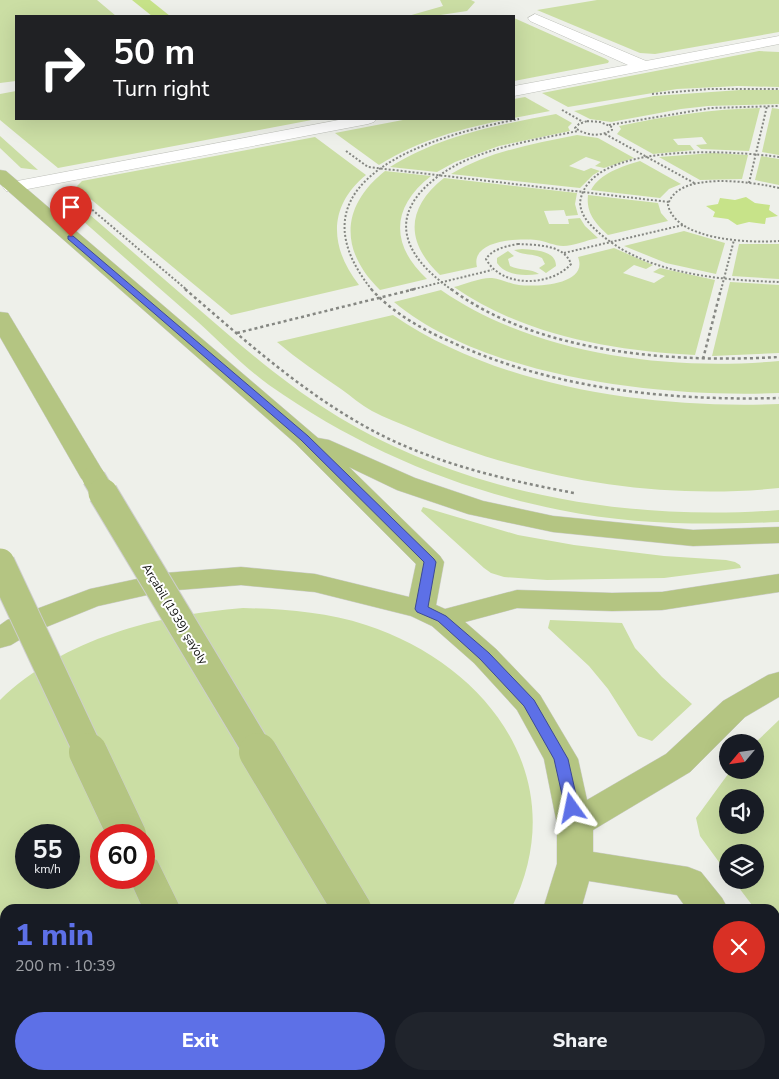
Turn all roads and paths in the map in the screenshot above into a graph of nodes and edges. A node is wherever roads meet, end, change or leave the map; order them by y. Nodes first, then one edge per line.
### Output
1 (535, 18) dead end
2 (776, 42) edge
3 (644, 66) junction
4 (779, 89) edge
5 (515, 91) edge
6 (652, 94) dead end
7 (767, 106) junction
8 (779, 106) edge
9 (572, 109) dead end
10 (554, 112) dead end
11 (526, 118) dead end
12 (362, 120) edge
13 (609, 125) junction
14 (578, 131) junction
15 (604, 134) junction
16 (345, 150) dead end
17 (755, 153) junction
18 (646, 157) junction
19 (779, 157) edge
20 (382, 168) junction
21 (441, 175) junction
22 (6, 181) edge
23 (749, 182) junction
24 (697, 185) junction
25 (779, 188) edge
26 (582, 192) junction
27 (80, 199) dead end
28 (669, 202) junction
29 (683, 225) junction
30 (734, 240) junction
31 (779, 241) edge
32 (610, 242) junction
33 (564, 253) junction
34 (492, 270) junction
35 (724, 278) junction
36 (779, 282) edge
37 (441, 283) junction
38 (380, 298) junction
39 (0, 318) edge
40 (237, 333) junction
41 (779, 357) edge
42 (703, 359) junction
43 (779, 398) edge
44 (304, 438) junction
45 (577, 494) dead end
46 (779, 536) edge
47 (0, 563) edge
48 (779, 583) edge
49 (432, 614) junction
50 (0, 638) edge
51 (779, 683) edge
52 (122, 824) edge
53 (575, 824) junction
54 (575, 864) junction
55 (153, 889) edge
56 (160, 904) edge
57 (349, 904) edge
58 (563, 904) edge
59 (705, 904) edge

1 - 3 street
2 - 3 street
3 - 5 street
4 - 6 path
7 - 8 path
7 - 13 path
7 - 17 path
9 - 10 path
11 - 20 path
12 - 22 street
13 - 14 path
13 - 15 path
14 - 15 path
14 - 21 path
15 - 18 path
16 - 20 path
17 - 18 path
17 - 19 path
17 - 23 path
18 - 24 path
18 - 26 path
20 - 21 path
20 - 38 path
21 - 26 path
21 - 37 path
22 - 44 main road
23 - 24 path
23 - 25 path
24 - 28 path
26 - 28 path
26 - 32 path
27 - 40 path
28 - 29 path
29 - 30 path
29 - 32 path
30 - 31 path
30 - 35 path
32 - 33 path
32 - 35 path
33 - 34 path
33 - 34 path
34 - 37 path
35 - 36 path
35 - 42 path
37 - 38 path
37 - 42 path
38 - 40 path
38 - 43 path
39 - 57 main road, Arçabil (1939) şaýoly, bridge
40 - 45 path
41 - 42 path
44 - 46 main road
44 - 49 main road
47 - 52 main road, bridge
48 - 49 main road
49 - 50 main road
49 - 53 main road
51 - 53 main road
53 - 54 main road
54 - 58 main road
54 - 59 main road
55 - 56 main road

